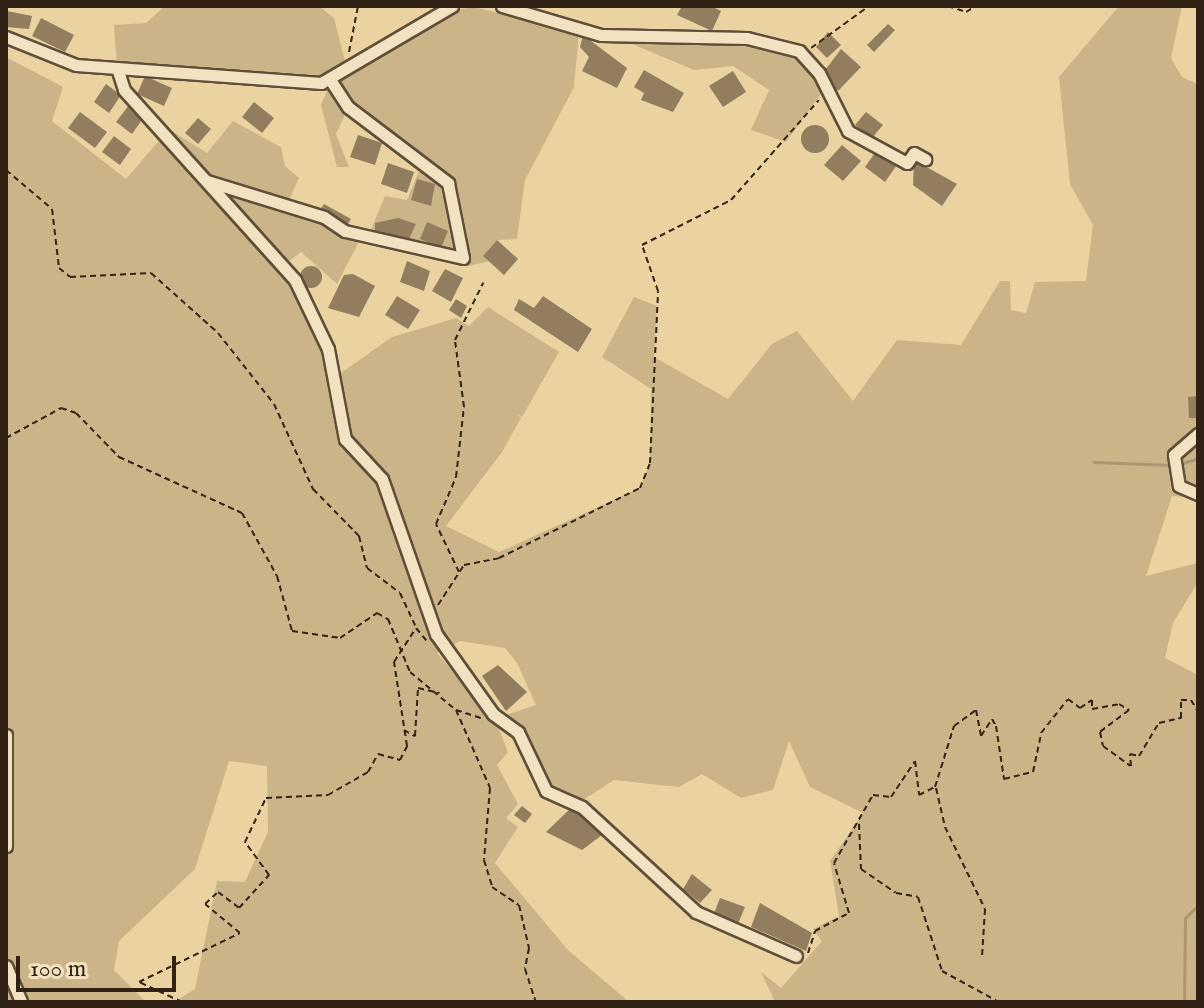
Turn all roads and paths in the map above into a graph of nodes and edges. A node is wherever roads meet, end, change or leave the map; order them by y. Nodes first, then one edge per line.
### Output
1 (358, 6) edge
2 (452, 6) edge
3 (502, 6) edge
4 (869, 6) edge
5 (948, 6) edge
6 (976, 6) edge
7 (6, 37) edge
8 (807, 56) junction
9 (117, 68) junction
10 (347, 69) junction
11 (331, 81) junction
12 (826, 95) junction
13 (925, 159) dead end
14 (6, 170) edge
15 (207, 181) junction
16 (483, 283) dead end
17 (1198, 434) edge
18 (6, 438) edge
19 (1198, 494) edge
20 (460, 573) junction
21 (416, 628) junction
22 (436, 634) junction
23 (400, 652) junction
24 (442, 694) junction
25 (456, 710) junction
26 (1198, 712) edge
27 (490, 721) dead end
28 (403, 729) junction
29 (6, 735) edge
30 (935, 787) junction
31 (859, 823) junction
32 (6, 846) edge
33 (796, 956) joint
34 (982, 957) dead end
35 (6, 966) edge
36 (21, 1002) edge
37 (182, 1002) edge
38 (536, 1002) edge
39 (999, 1002) edge

1 - 10 path
2 - 10 street
3 - 8 street
4 - 8 path
5 - 6 path
7 - 9 street
8 - 12 street
9 - 11 street
9 - 15 street
10 - 11 street
11 - 15 street
12 - 13 street
12 - 20 path
14 - 21 path
15 - 22 street
16 - 20 path
17 - 19 street
18 - 23 path
20 - 22 path
21 - 22 path
21 - 23 path
22 - 33 street
23 - 24 path
23 - 28 path
24 - 25 path
24 - 28 path
25 - 27 path
25 - 38 path
26 - 30 path
28 - 37 path
29 - 32 street
30 - 31 path
30 - 34 path
31 - 33 path
31 - 39 path
35 - 36 street

